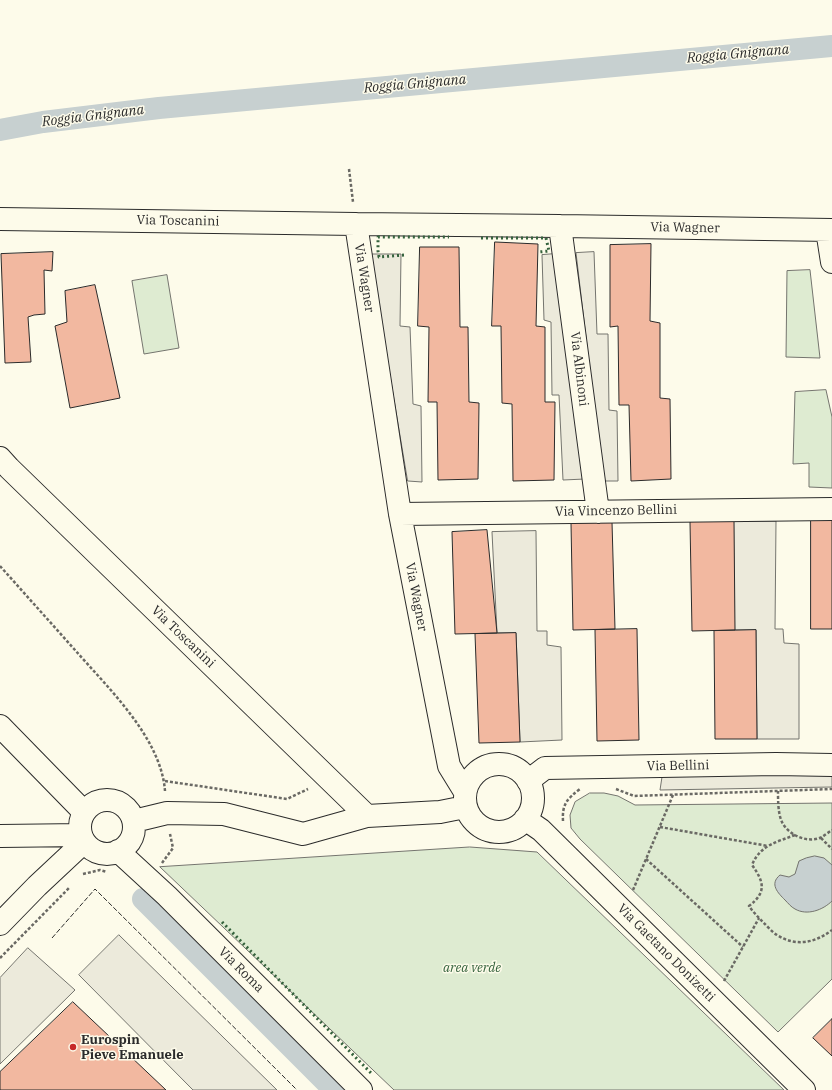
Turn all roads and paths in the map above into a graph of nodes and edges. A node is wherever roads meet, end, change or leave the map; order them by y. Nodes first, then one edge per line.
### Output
1 (348, 169) dead end
2 (0, 219) edge
3 (356, 224) junction
4 (560, 226) junction
5 (829, 230) edge
6 (832, 262) edge
7 (0, 458) edge
8 (832, 509) edge
9 (598, 512) junction
10 (400, 514) junction
11 (0, 566) edge
12 (0, 726) edge
13 (832, 765) edge
14 (326, 777) junction
15 (165, 781) junction
16 (528, 781) junction
17 (584, 788) dead end
18 (611, 788) dead end
19 (832, 789) edge
20 (778, 791) junction
21 (673, 795) junction
22 (465, 799) junction
23 (84, 812) junction
24 (167, 814) junction
25 (368, 816) junction
26 (526, 819) junction
27 (134, 821) junction
28 (563, 824) dead end
29 (660, 827) junction
30 (832, 830) edge
31 (795, 835) junction
32 (0, 836) edge
33 (83, 838) junction
34 (821, 838) junction
35 (769, 846) junction
36 (832, 850) edge
37 (118, 852) junction
38 (646, 859) junction
39 (107, 872) dead end
40 (79, 878) dead end
41 (148, 878) junction
42 (74, 883) dead end
43 (633, 891) dead end
44 (759, 918) junction
45 (0, 924) edge
46 (832, 930) edge
47 (743, 947) junction
48 (0, 958) edge
49 (715, 1002) junction
50 (361, 1090) edge
51 (804, 1090) edge

1 - 3 path
2 - 3 street, Via Toscanini
3 - 4 street, Via Wagner
3 - 10 street, Via Wagner
4 - 5 street, Via Wagner
4 - 9 street, Via Albinoni
5 - 6 street
7 - 14 street, Via Toscanini
8 - 9 street, Via Vincenzo Bellini
9 - 10 street, Via Vincenzo Bellini
10 - 22 street, Via Wagner
11 - 15 path
12 - 23 street
13 - 16 street, Via Bellini
14 - 15 path
14 - 25 street, Via Toscanini
15 - 24 path
16 - 22 street
16 - 26 street
17 - 28 path
18 - 21 path
19 - 20 path
20 - 21 path
20 - 31 path
21 - 29 path
22 - 25 street
22 - 26 street
23 - 27 street
23 - 33 street
24 - 25 street
24 - 27 street
24 - 41 path
26 - 49 street, Via Gaetano Donizetti
27 - 37 street
29 - 35 path
29 - 38 path
30 - 34 path
31 - 34 path
31 - 35 path
32 - 33 street
33 - 37 street
33 - 45 street
34 - 36 path
35 - 44 path
37 - 41 street, Via Roma
38 - 43 path
38 - 47 path
39 - 40 path
41 - 50 street, Via Roma
42 - 48 path
44 - 46 path
44 - 47 path
47 - 49 path
49 - 51 street, Via Gaetano Donizetti

